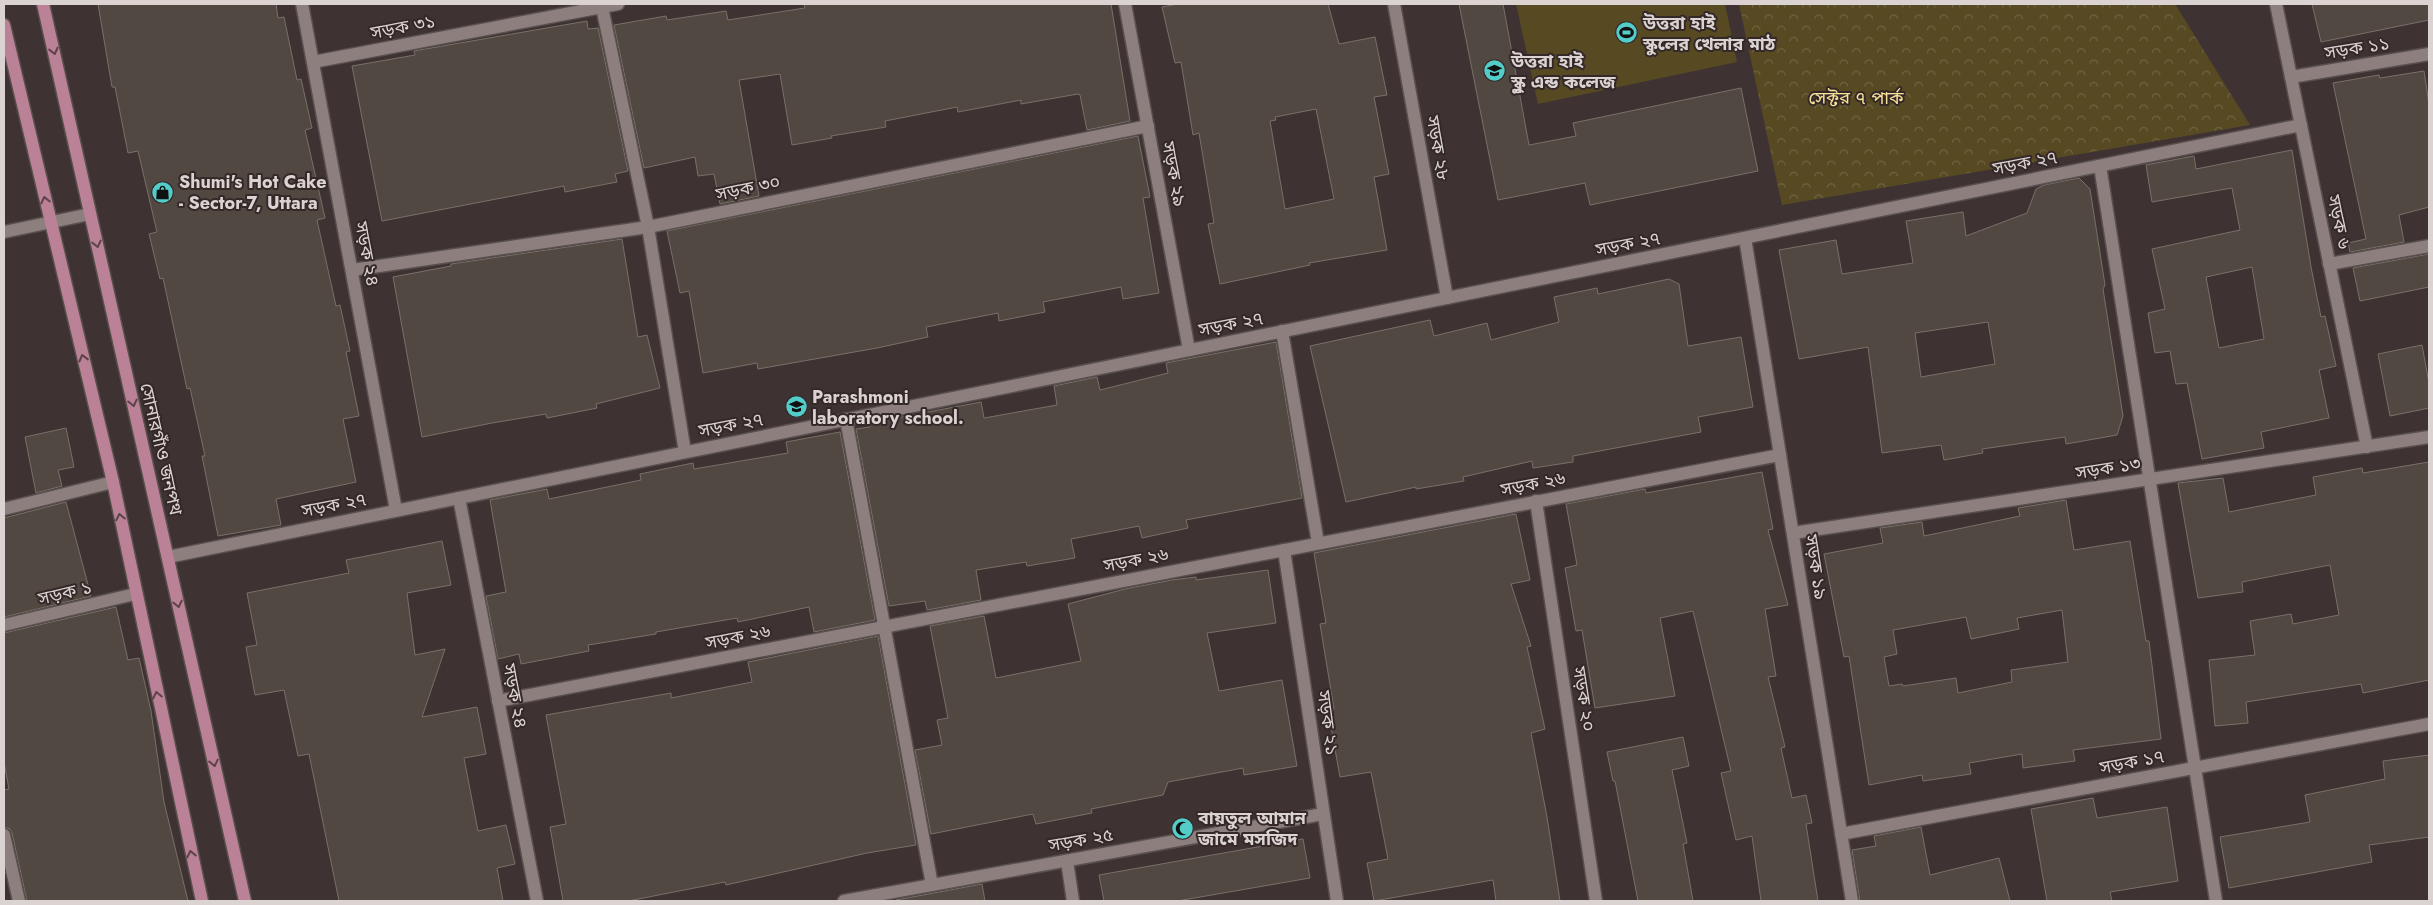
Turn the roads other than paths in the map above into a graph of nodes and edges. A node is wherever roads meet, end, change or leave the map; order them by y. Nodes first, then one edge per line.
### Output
1 (43, 4) edge
2 (302, 4) edge
3 (618, 4) edge
4 (1125, 4) edge
5 (1394, 4) edge
6 (2276, 4) edge
7 (602, 7) junction
8 (4, 25) edge
9 (2429, 54) edge
10 (313, 62) junction
11 (2291, 77) junction
12 (2301, 125) junction
13 (1148, 126) junction
14 (2100, 166) junction
15 (90, 214) junction
16 (50, 223) junction
17 (648, 227) junction
18 (4, 232) edge
19 (1745, 238) junction
20 (2429, 246) edge
21 (2330, 264) junction
22 (352, 270) junction
23 (1447, 298) junction
24 (1282, 332) junction
25 (1190, 350) junction
26 (846, 420) junction
27 (2429, 437) edge
28 (2367, 447) junction
29 (685, 452) junction
30 (1780, 455) junction
31 (2150, 480) junction
32 (113, 482) junction
33 (459, 498) junction
34 (1536, 501) junction
35 (4, 509) edge
36 (396, 510) junction
37 (1793, 533) junction
38 (1318, 543) junction
39 (1284, 550) junction
40 (168, 557) junction
41 (135, 594) junction
42 (4, 625) edge
43 (886, 626) junction
44 (498, 701) junction
45 (2429, 724) edge
46 (2196, 768) junction
47 (1324, 814) junction
48 (1841, 834) junction
49 (4, 835) edge
50 (1067, 860) junction
51 (932, 885) junction
52 (19, 901) edge
53 (202, 901) edge
54 (245, 901) edge
55 (537, 901) edge
56 (844, 901) edge
57 (1073, 901) edge
58 (1337, 901) edge
59 (1596, 901) edge
60 (1852, 901) edge
61 (2216, 901) edge

1 -> 15 main road, সোনারগাঁও জনপথ
2 - 10 street, সড়ক ২৪
3 - 7 street, সড়ক ৩১
4 - 13 street, সড়ক ২৯
5 - 23 street, সড়ক ২৮
6 - 11 street, সড়ক ৬
7 - 10 street, সড়ক ৩১
7 - 17 street
16 -> 8 main road
9 - 11 street, সড়ক ১১
10 - 22 street, সড়ক ২৪
11 - 12 street, সড়ক ৬
12 - 14 street, সড়ক ২৭
12 - 21 street, সড়ক ৬
13 - 17 street, সড়ক ৩০
13 - 25 street, সড়ক ২৯
14 - 19 street, সড়ক ২৭
14 - 31 street
15 - 16 street
15 -> 40 main road, সোনারগাঁও জনপথ
16 - 18 street
32 -> 16 main road
17 - 22 street, সড়ক ৩০
17 - 29 street
19 - 23 street, সড়ক ২৭
19 - 30 street, সড়ক ১৯
20 - 21 street
21 - 28 street, সড়ক ৬
22 - 36 street, সড়ক ২৪
23 - 24 street, সড়ক ২৭
24 - 25 street, সড়ক ২৭
24 - 38 street
25 - 26 street, সড়ক ২৭
26 - 29 street, সড়ক ২৭
26 - 43 street
27 - 28 street, সড়ক ১৩
28 - 31 street, সড়ক ১৩
29 - 33 street, সড়ক ২৭
30 - 34 street, সড়ক ২৬
30 - 37 street, সড়ক ১৯
31 - 37 street, সড়ক ১৩
31 - 46 street
32 - 35 street
41 -> 32 main road
33 - 36 street, সড়ক ২৭
33 - 44 street, সড়ক ২৪
34 - 38 street, সড়ক ২৬
34 - 59 street, সড়ক ২০
36 - 40 street, সড়ক ২৭
37 - 48 street, সড়ক ১৯
38 - 39 street, সড়ক ২৬
39 - 43 street, সড়ক ২৬
39 - 47 street, সড়ক ২১
40 -> 54 main road, সোনারগাঁও জনপথ
41 - 42 street, সড়ক ১
53 -> 41 main road
43 - 44 street, সড়ক ২৬
43 - 51 street
44 - 55 street, সড়ক ২৪
45 - 46 street, সড়ক ১৭
46 - 48 street, সড়ক ১৭
46 - 61 street
47 - 50 street, সড়ক ২৫
47 - 58 street, সড়ক ২১
48 - 60 street, সড়ক ১৯
49 - 52 street
50 - 51 street, সড়ক ২৫
50 - 57 street
51 - 56 street, সড়ক ২৫

